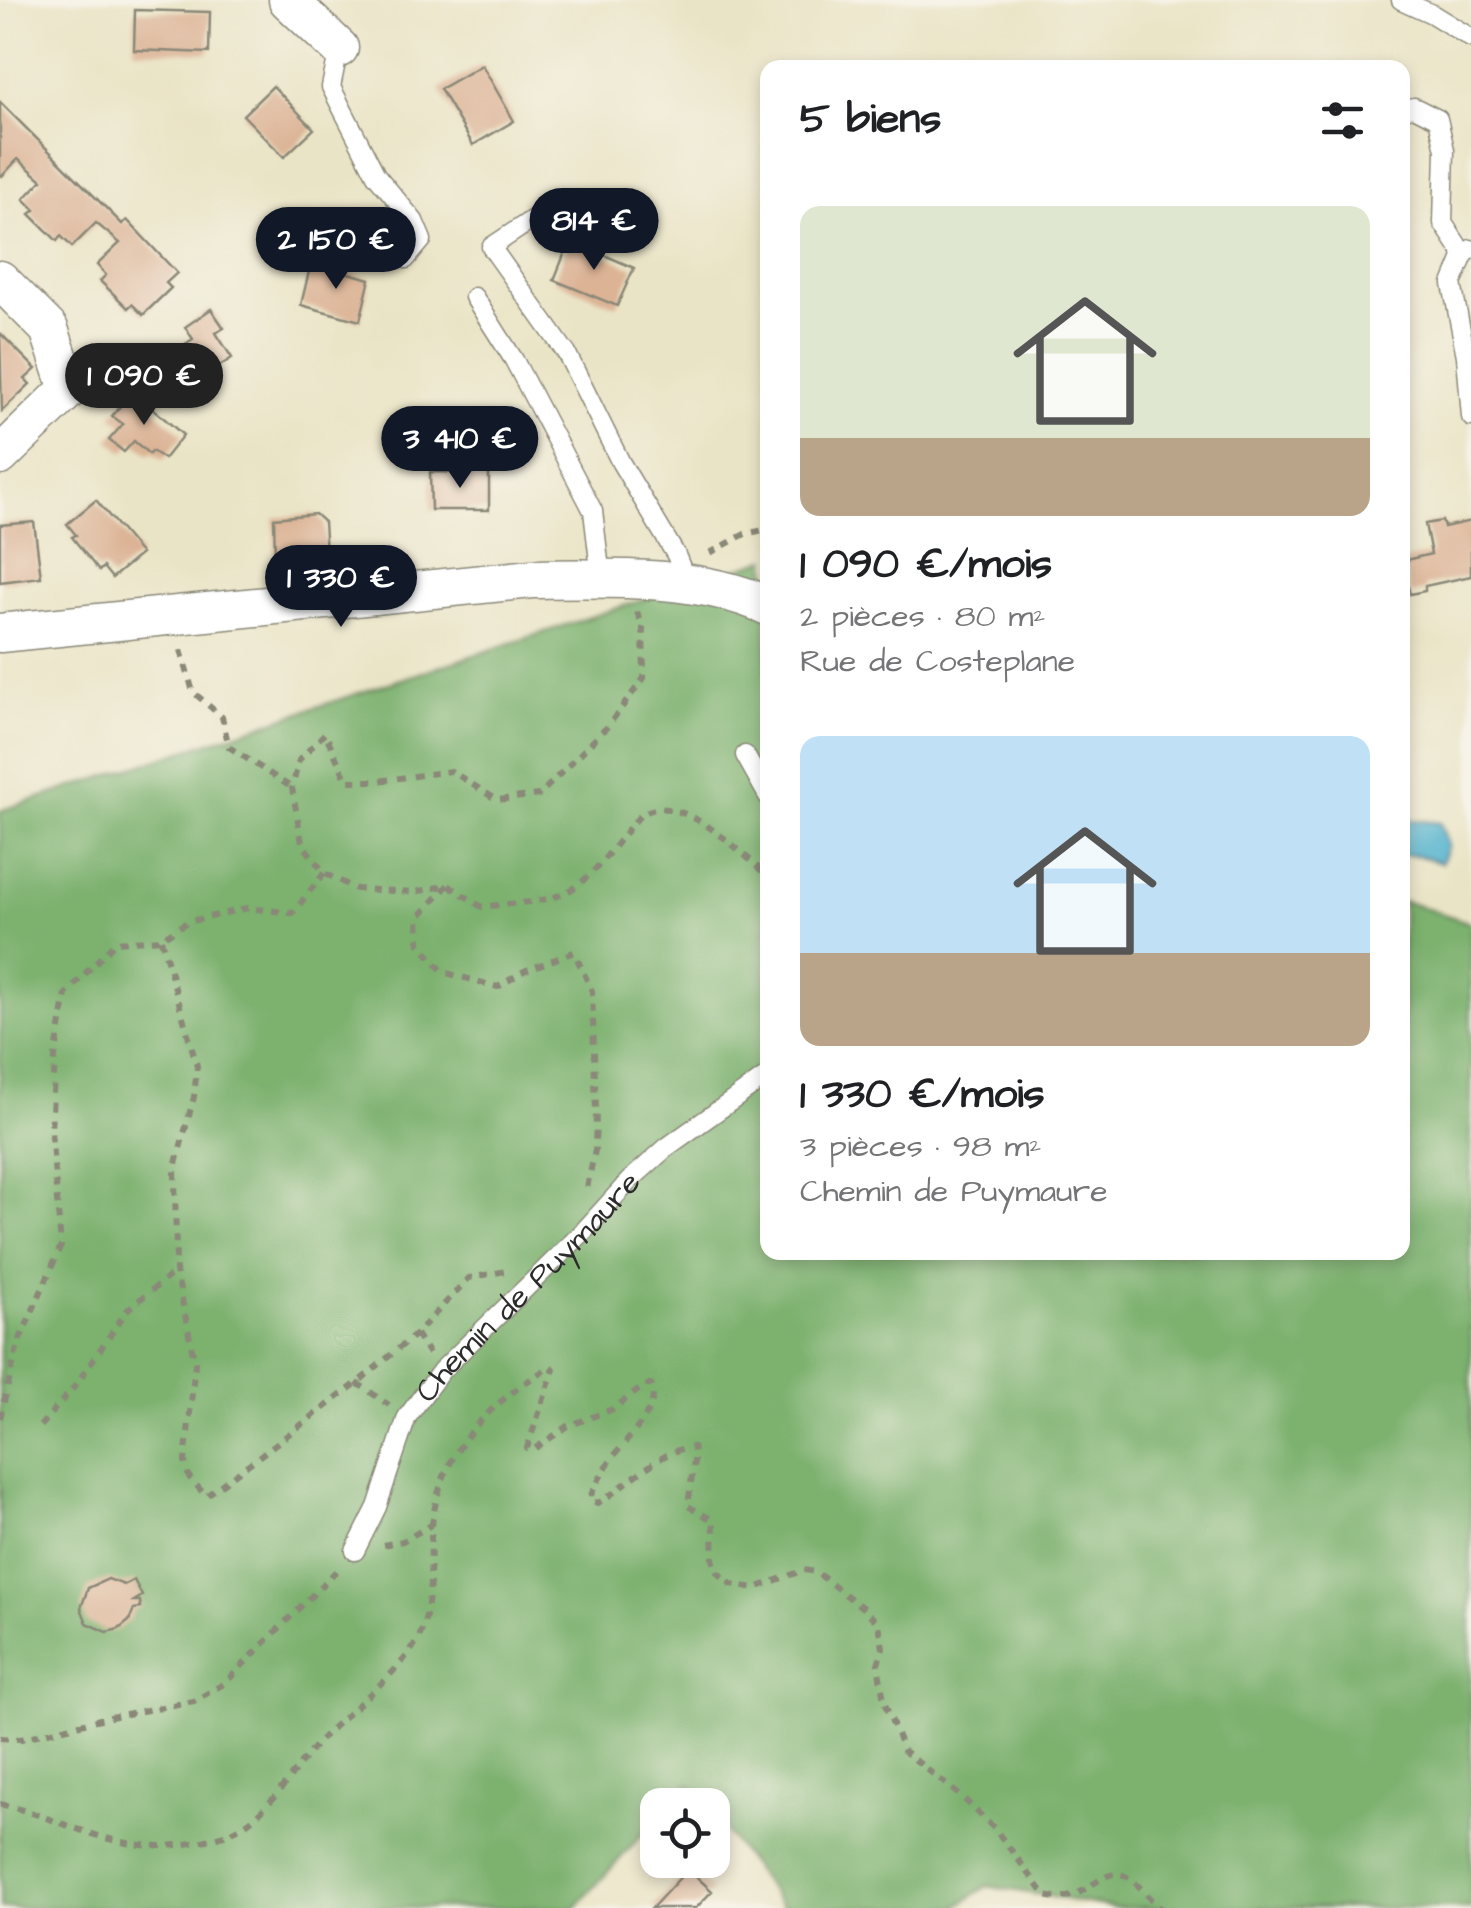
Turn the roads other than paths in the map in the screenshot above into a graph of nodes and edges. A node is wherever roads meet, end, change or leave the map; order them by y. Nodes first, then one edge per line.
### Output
1 (288, 0) edge
2 (1401, 0) edge
3 (1471, 38) edge
4 (339, 48) joint
5 (1410, 108) edge
6 (548, 209) dead end
7 (319, 241) dead end
8 (1468, 252) edge
9 (0, 280) edge
10 (474, 296) dead end
11 (1471, 417) edge
12 (0, 456) edge
13 (694, 572) junction
14 (612, 578) junction
15 (760, 603) edge
16 (0, 632) edge
17 (744, 755) dead end
18 (760, 782) edge
19 (760, 1081) edge
20 (355, 1551) road end

1 - 4 street
2 - 3 lane
4 - 7 lane
5 - 8 lane
6 - 13 lane
8 - 11 lane
9 - 12 street
10 - 14 lane
13 - 14 street
13 - 15 street
14 - 16 street
17 - 18 lane
19 - 20 lane, Chemin de Puymaure

